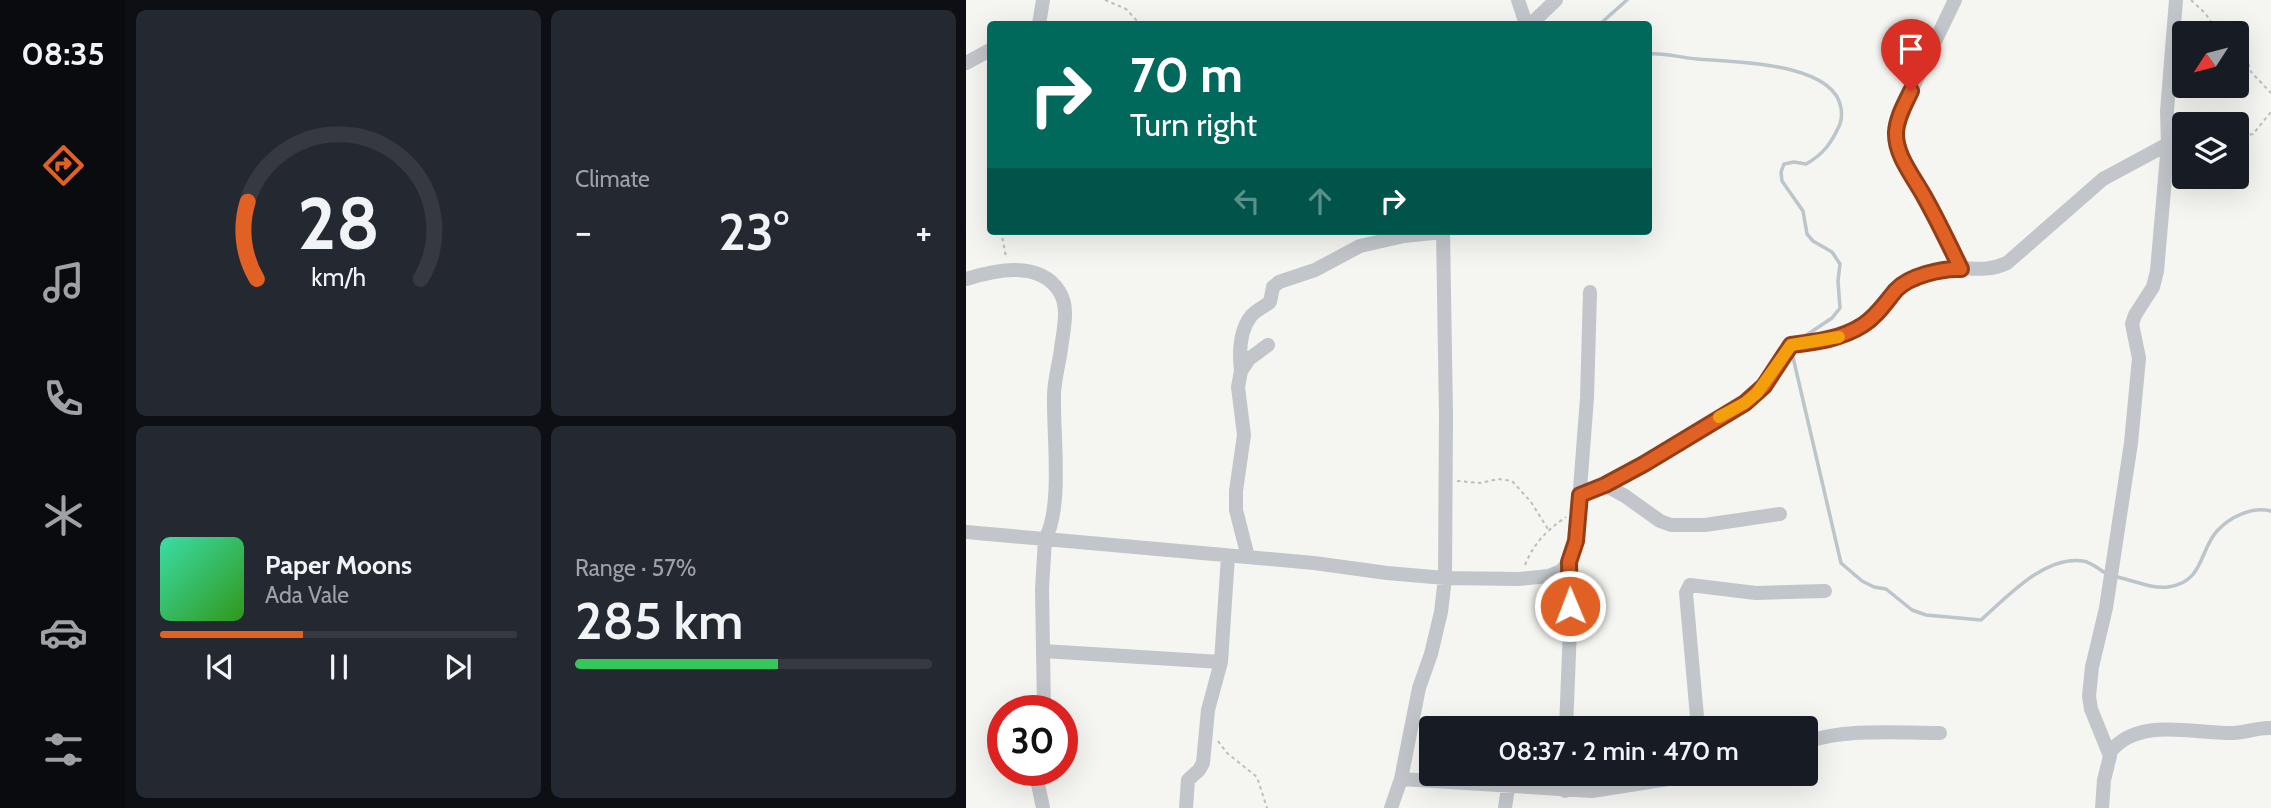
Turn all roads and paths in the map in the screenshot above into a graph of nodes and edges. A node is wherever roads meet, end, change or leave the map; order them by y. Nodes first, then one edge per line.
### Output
1 (1043, 0) edge
2 (1105, 0) edge
3 (1518, 0) edge
4 (1556, 0) edge
5 (1955, 0) edge
6 (2176, 0) edge
7 (2190, 0) edge
8 (1040, 21) edge
9 (1137, 21) edge
10 (1527, 21) edge
11 (1532, 21) edge
12 (2175, 21) edge
13 (2211, 21) edge
14 (987, 52) edge
15 (2172, 55) edge
16 (966, 64) edge
17 (2249, 66) edge
18 (2271, 93) edge
19 (2271, 112) edge
20 (2249, 135) edge
21 (2168, 144) junction
22 (1002, 235) edge
23 (1414, 235) edge
24 (1443, 235) edge
25 (1014, 269) junction
26 (1961, 269) junction
27 (966, 279) edge
28 (1590, 292) dead end
29 (1268, 345) dead end
30 (1241, 371) junction
31 (1446, 479) junction
32 (1605, 485) junction
33 (1579, 502) junction
34 (1780, 514) dead end
35 (1548, 529) junction
36 (966, 532) edge
37 (1045, 539) junction
38 (1228, 556) junction
39 (1248, 557) junction
40 (1569, 562) junction
41 (1445, 578) junction
42 (1519, 579) junction
43 (1825, 591) dead end
44 (1043, 651) junction
45 (1221, 662) junction
46 (1045, 695) edge
47 (1566, 716) edge
48 (1697, 716) edge
49 (2271, 728) edge
50 (1215, 732) dead end
51 (1940, 733) dead end
52 (1818, 738) edge
53 (2110, 752) junction
54 (1402, 779) junction
55 (1038, 786) edge
56 (1565, 786) edge
57 (1632, 786) edge
58 (1508, 787) junction
59 (1565, 791) junction
60 (1043, 808) edge
61 (1186, 808) edge
62 (1267, 808) edge
63 (1391, 808) edge
64 (1505, 808) edge
65 (2102, 808) edge

1 - 8 street
2 - 9 path
3 - 10 street
4 - 11 street
5 - 26 street
6 - 12 street
7 - 13 path
14 - 16 street
15 - 21 street
17 - 18 path
19 - 20 path
21 - 26 street
21 - 53 street
22 - 25 path
23 - 30 street
24 - 31 street
25 - 27 street
25 - 37 street
26 - 32 street
28 - 33 street
29 - 30 street
30 - 39 street
31 - 35 path
31 - 41 street
32 - 33 street
32 - 34 street
33 - 35 path
33 - 40 street
35 - 42 path
36 - 37 street
37 - 38 street
37 - 44 street
38 - 39 street
38 - 45 street
39 - 41 street
40 - 42 street
40 - 47 street
41 - 42 street
41 - 54 street
43 - 48 street
44 - 45 street
44 - 46 street
45 - 61 street
49 - 53 street
50 - 62 path
51 - 52 street
53 - 65 street
54 - 58 street
54 - 63 street
55 - 60 street
56 - 59 street
57 - 59 street
58 - 59 street
58 - 64 street

